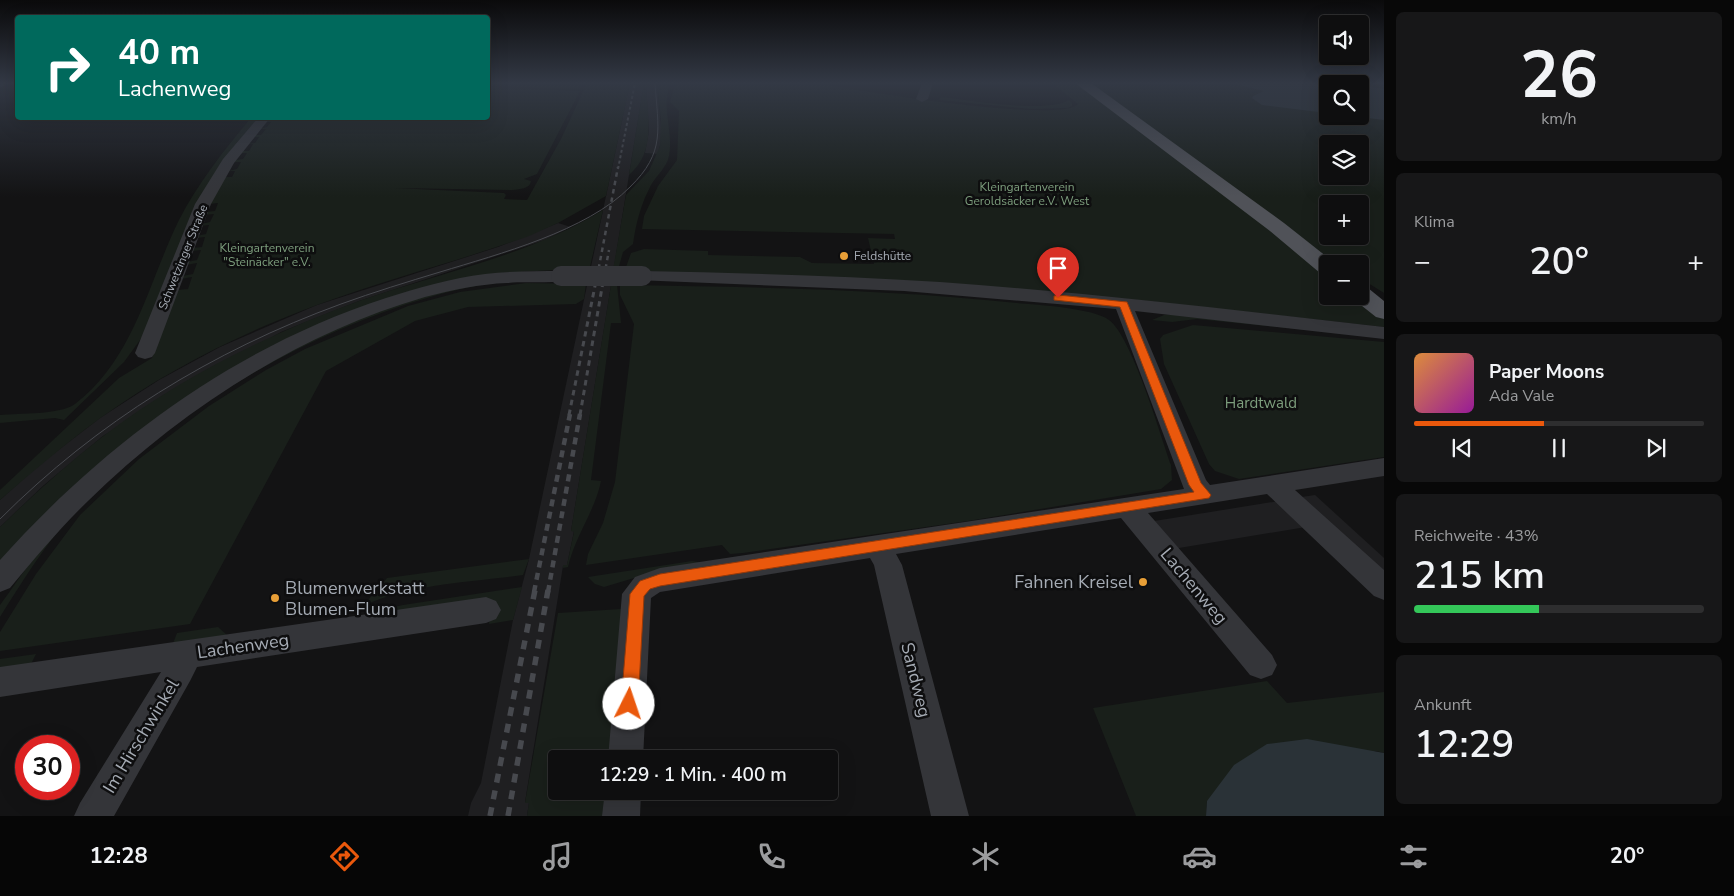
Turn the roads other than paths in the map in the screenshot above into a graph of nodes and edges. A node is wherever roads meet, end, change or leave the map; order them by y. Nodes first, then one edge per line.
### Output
1 (261, 121) edge
2 (1134, 121) edge
3 (1277, 227) junction
4 (1319, 255) edge
5 (1319, 261) edge
6 (1369, 287) edge
7 (1384, 297) edge
8 (1123, 304) junction
9 (1368, 305) edge
10 (1381, 326) edge
11 (145, 352) dead end
12 (1384, 467) edge
13 (1272, 484) junction
14 (1205, 495) junction
15 (1128, 507) junction
16 (878, 546) junction
17 (0, 580) edge
18 (1384, 588) edge
19 (486, 610) dead end
20 (186, 654) junction
21 (1261, 665) dead end
22 (0, 682) edge
23 (626, 750) edge
24 (622, 800) edge
25 (93, 816) edge
26 (621, 816) edge
27 (950, 816) edge

1 - 11 street, Schwetzinger Straße
2 - 3 main road
3 - 4 main road
3 - 5 main road
6 - 7 main road
8 - 10 street
8 - 14 street
8 - 17 street, bridge
9 - 10 main road
12 - 13 street
13 - 14 street
13 - 18 street
14 - 15 street
15 - 16 street
15 - 21 street, Lachenweg
16 - 23 street
16 - 27 street, Sandweg
19 - 20 street, Lachenweg
20 - 22 street, Lachenweg
20 - 25 street, Im Hirschwinkel
24 - 26 street

